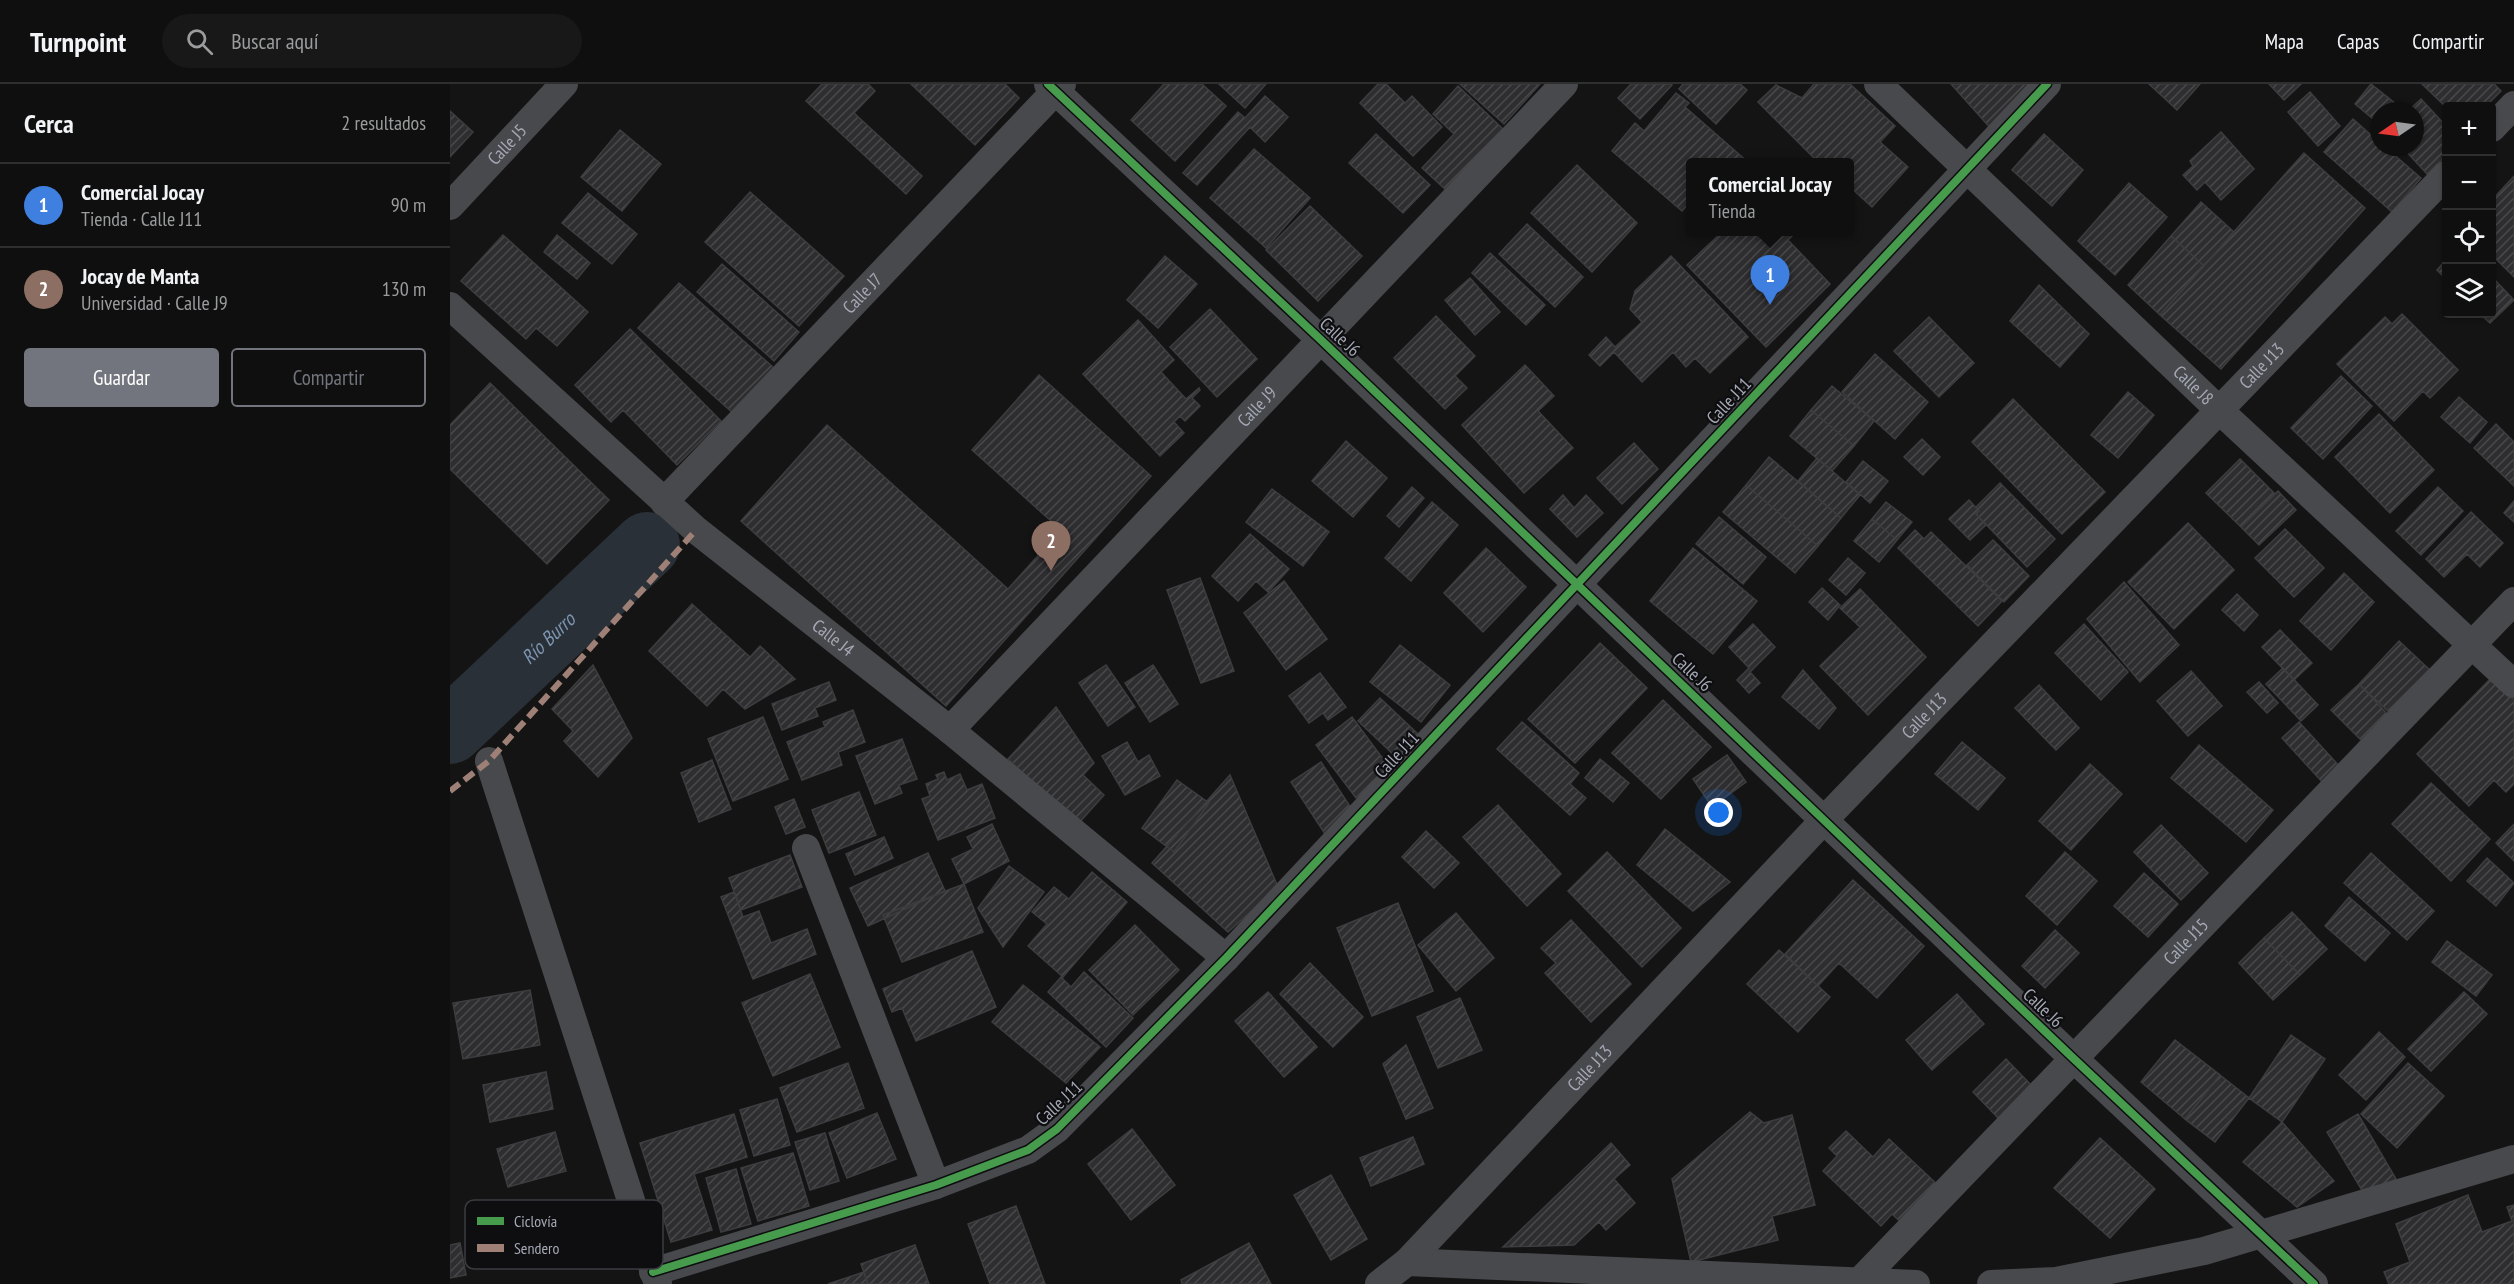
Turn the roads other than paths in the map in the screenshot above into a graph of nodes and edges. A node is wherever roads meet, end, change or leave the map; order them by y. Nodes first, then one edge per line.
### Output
1 (564, 84) edge
2 (1564, 84) edge
3 (1878, 84) edge
4 (2047, 84) edge
5 (1055, 86) edge
6 (2514, 105) edge
7 (2496, 124) edge
8 (1965, 170) junction
9 (2442, 179) edge
10 (450, 206) edge
11 (450, 306) edge
12 (1320, 339) junction
13 (2219, 410) junction
14 (664, 502) junction
15 (1578, 585) junction
16 (2514, 601) edge
17 (2472, 644) junction
18 (2514, 684) edge
19 (950, 730) junction
20 (489, 760) dead end
21 (1825, 819) junction
22 (806, 848) dead end
23 (1226, 958) junction
24 (2073, 1058) junction
25 (2514, 1159) edge
26 (936, 1185) junction
27 (630, 1200) edge
28 (2260, 1234) junction
29 (1407, 1262) junction
30 (655, 1278) edge
31 (1859, 1282) junction
32 (1378, 1284) edge
33 (1916, 1284) edge
34 (1991, 1284) edge
35 (2314, 1284) edge

1 - 10 street, Calle J5
2 - 12 street, Calle J9
3 - 8 street, Calle J8
4 - 8 street, Calle J11
5 - 12 street, Calle J6
5 - 14 street, Calle J7
6 - 7 street
8 - 13 street, Calle J8
8 - 15 street, Calle J11
9 - 13 street, Calle J13
11 - 14 street, Calle J4
12 - 15 street, Calle J6
12 - 19 street, Calle J9
13 - 17 street, Calle J8
13 - 21 street, Calle J13
14 - 19 street, Calle J4
15 - 21 street, Calle J6
15 - 23 street, Calle J11
16 - 17 street, Calle J15
17 - 18 street, Calle J8
17 - 24 street, Calle J15
19 - 23 street, Calle J4
20 - 27 street
21 - 24 street, Calle J6
21 - 29 street, Calle J13
22 - 26 street
23 - 26 street, Calle J11
24 - 28 street, Calle J6
24 - 31 street, Calle J15
25 - 28 street
26 - 30 street, Calle J11
28 - 34 street
28 - 35 street, Calle J6
29 - 31 street
29 - 32 street, Calle J13
31 - 33 street

